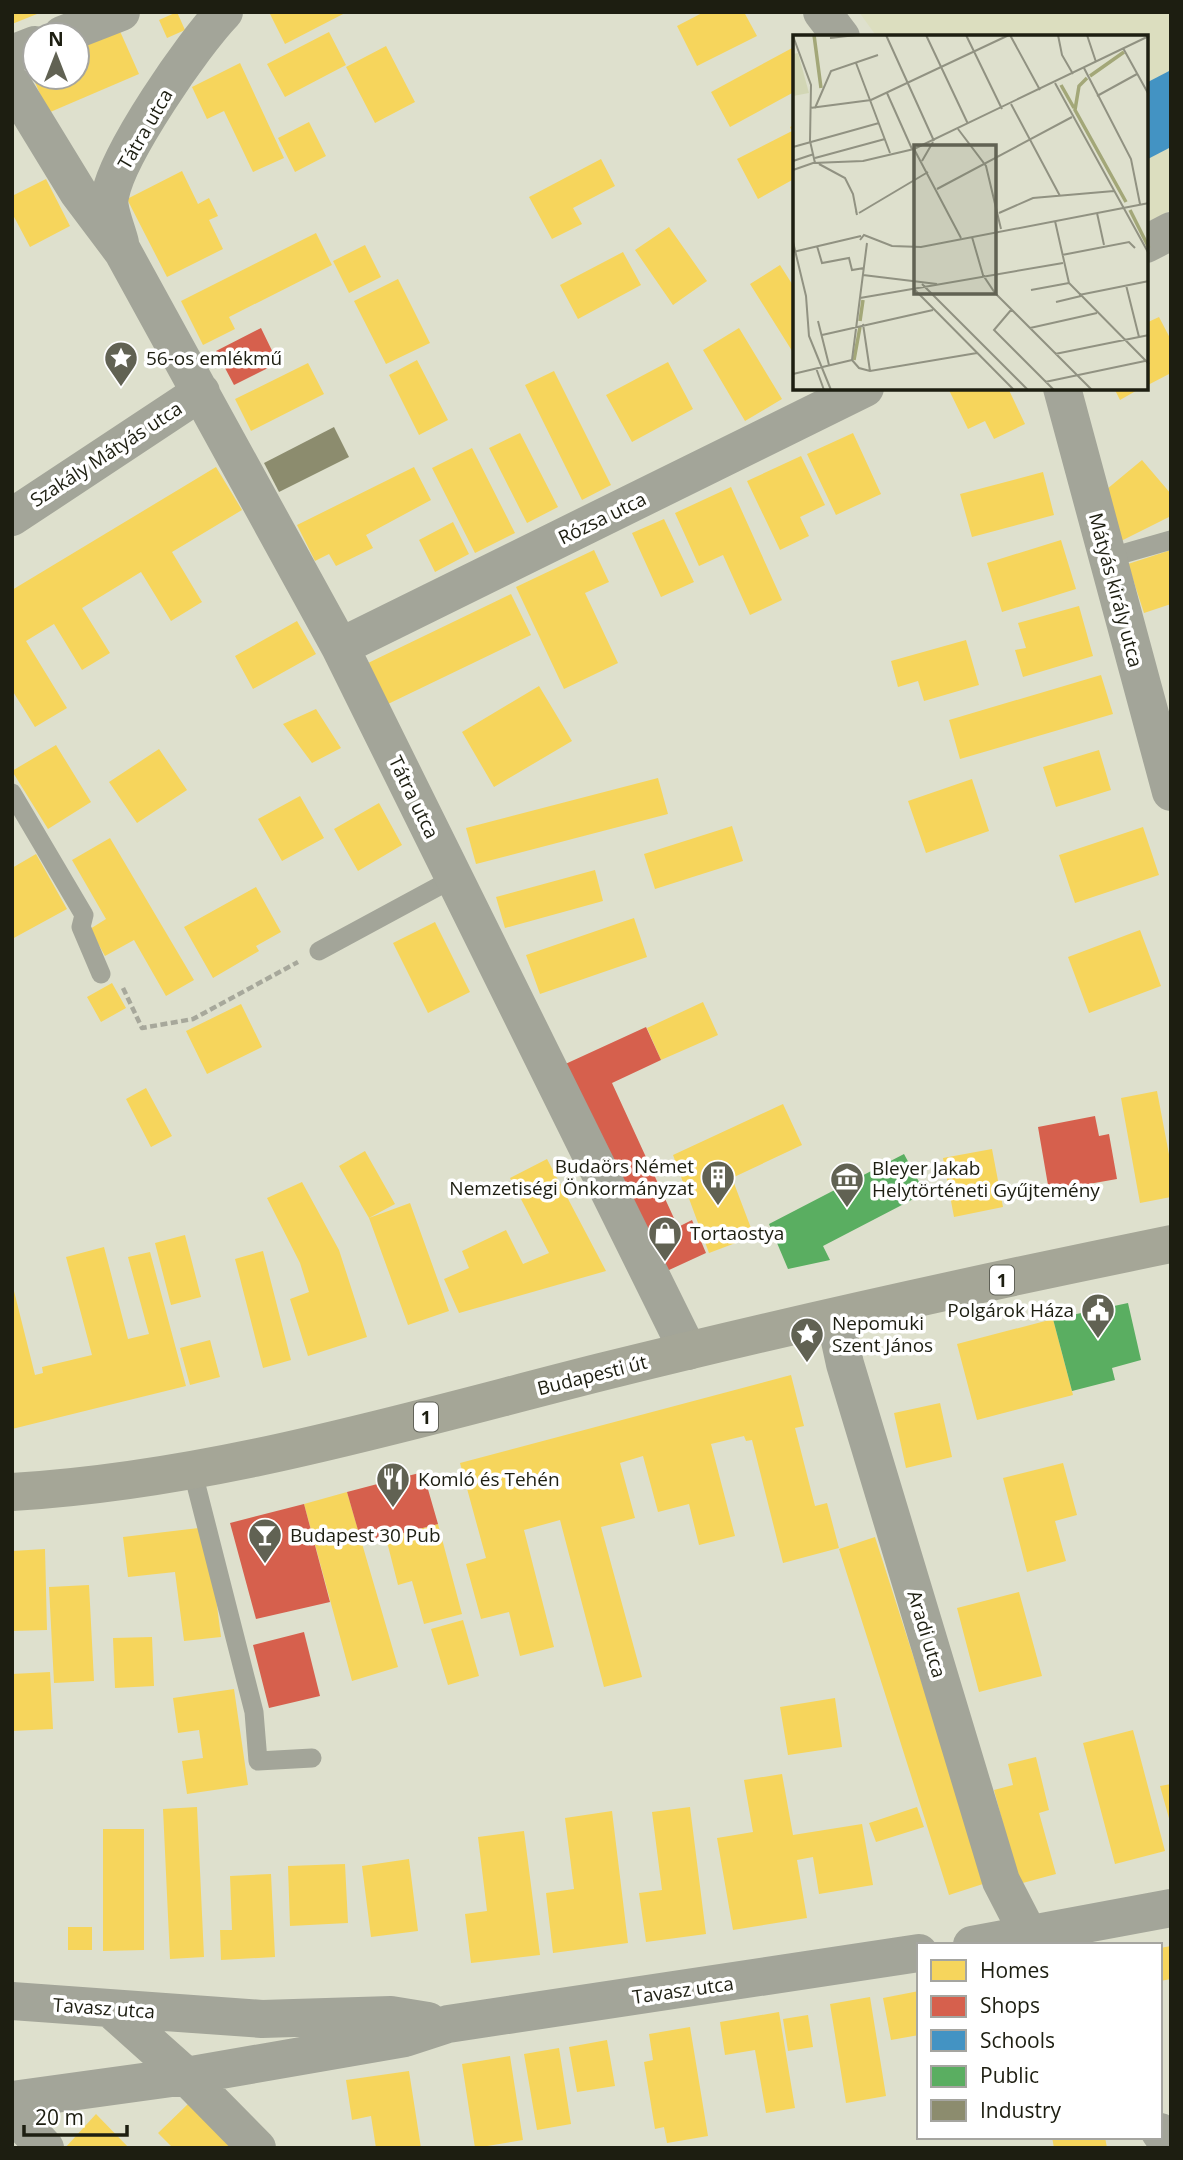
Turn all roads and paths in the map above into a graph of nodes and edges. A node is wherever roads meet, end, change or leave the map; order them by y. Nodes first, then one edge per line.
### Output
1 (121, 12) edge
2 (822, 12) edge
3 (220, 14) edge
4 (91, 24) edge
5 (839, 35) edge
6 (12, 84) edge
7 (1171, 231) edge
8 (1148, 243) edge
9 (123, 252) junction
10 (861, 390) edge
11 (1063, 390) edge
12 (201, 392) junction
13 (12, 517) edge
14 (1171, 540) edge
15 (1108, 558) junction
16 (340, 647) junction
17 (1171, 792) edge
18 (12, 793) edge
19 (454, 878) junction
20 (319, 951) joint
21 (101, 974) joint
22 (1171, 1244) edge
23 (835, 1318) junction
24 (688, 1351) junction
25 (192, 1469) junction
26 (12, 1492) edge
27 (312, 1758) dead end
28 (1171, 1908) edge
29 (1031, 1940) edge
30 (996, 1943) edge
31 (917, 1953) edge
32 (12, 2001) edge
33 (111, 2009) junction
34 (448, 2024) junction
35 (186, 2076) junction
36 (12, 2102) edge
37 (45, 2148) edge
38 (257, 2148) edge

1 - 4 street
2 - 5 street
3 - 9 street, Tátra utca
6 - 9 street, Tátra utca
7 - 8 street
9 - 12 street, Tátra utca
10 - 16 street, Rózsa utca
11 - 15 street, Mátyás király utca
12 - 13 street, Szakály Mátyás utca
12 - 16 street, Tátra utca
14 - 15 lane
15 - 17 street, Mátyás király utca
16 - 19 street, Tátra utca
18 - 21 lane
19 - 20 lane
19 - 24 street, Tátra utca
20 - 21 path
22 - 23 main road, Budapesti út / 1
23 - 24 main road, Budapesti út / 1
23 - 29 street, Aradi utca
24 - 25 main road, Budapesti út / 1
25 - 26 main road, Budapesti út / 1
25 - 27 lane
28 - 29 street
29 - 30 street
31 - 34 street, Tavasz utca
32 - 33 street, Tavasz utca
33 - 34 street, Tavasz utca
33 - 35 street
34 - 35 street, Tavasz utca
35 - 36 street, Tavasz utca
35 - 38 street
36 - 37 street

